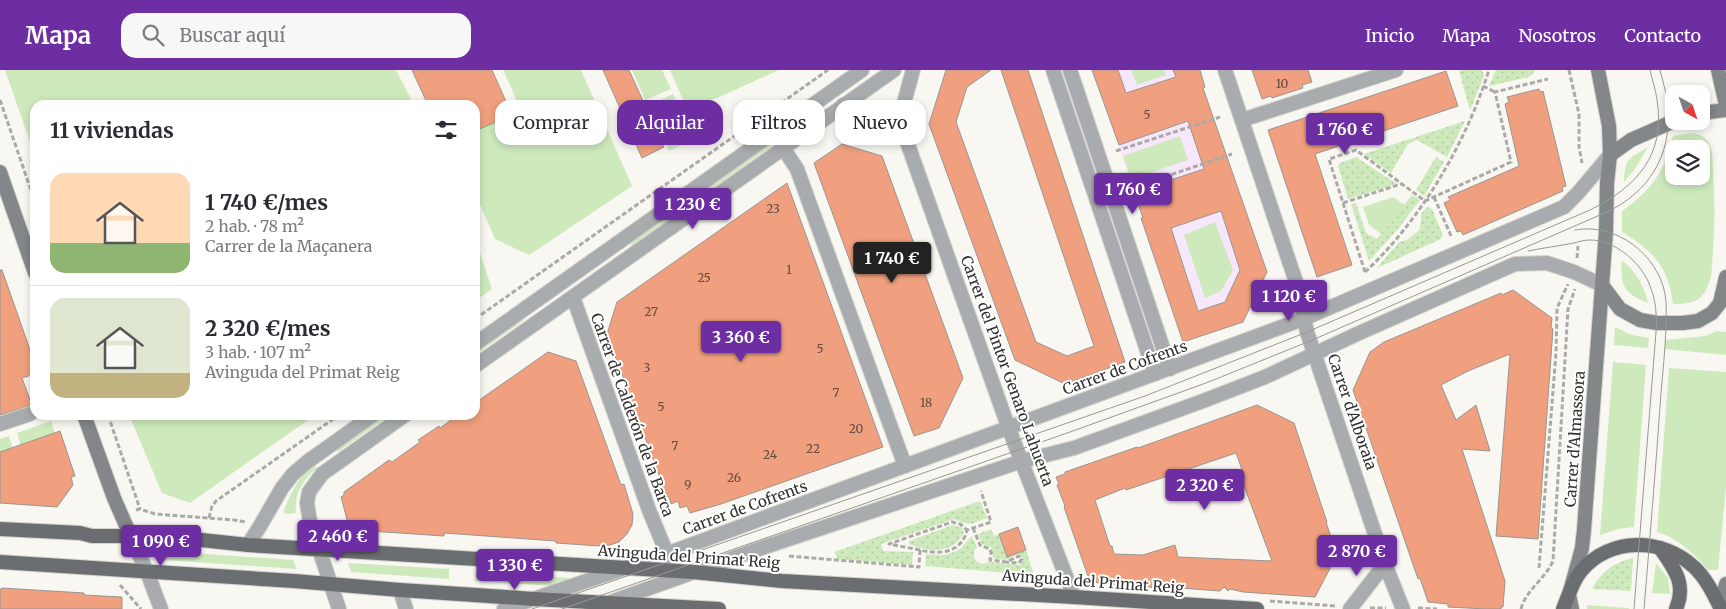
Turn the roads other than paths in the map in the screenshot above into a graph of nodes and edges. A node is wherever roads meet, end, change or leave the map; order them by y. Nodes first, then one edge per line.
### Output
1 (894, 70) edge
2 (913, 70) edge
3 (1053, 70) edge
4 (1070, 70) edge
5 (1225, 70) edge
6 (1396, 70) edge
7 (1598, 70) edge
8 (1718, 70) edge
9 (859, 71) edge
10 (851, 100) edge
11 (905, 100) edge
12 (1726, 105) edge
13 (1726, 110) edge
14 (835, 111) edge
15 (1710, 112) edge
16 (1242, 120) junction
17 (1665, 125) edge
18 (908, 145) edge
19 (783, 148) junction
20 (1610, 155) junction
21 (0, 172) edge
22 (30, 259) edge
23 (586, 266) junction
24 (1726, 277) edge
25 (596, 281) junction
26 (1602, 284) junction
27 (573, 297) junction
28 (540, 299) junction
29 (1149, 310) junction
30 (550, 313) junction
31 (1135, 314) junction
32 (1304, 319) junction
33 (480, 341) edge
34 (1315, 353) junction
35 (480, 362) edge
36 (1170, 369) junction
37 (1155, 374) junction
38 (30, 414) dead end
39 (86, 420) edge
40 (367, 420) edge
41 (398, 420) edge
42 (0, 424) edge
43 (1009, 428) junction
44 (1022, 461) junction
45 (904, 466) junction
46 (0, 529) edge
47 (131, 537) junction
48 (248, 545) junction
49 (1660, 548) junction
50 (319, 549) junction
51 (666, 554) junction
52 (0, 562) edge
53 (1386, 564) junction
54 (626, 568) junction
55 (674, 571) junction
56 (147, 572) junction
57 (693, 572) junction
58 (330, 584) junction
59 (1726, 584) edge
60 (400, 590) junction
61 (1569, 595) junction
62 (1074, 597) junction
63 (534, 600) junction
64 (612, 606) edge
65 (1720, 608) edge
66 (160, 609) edge
67 (339, 609) edge
68 (406, 609) edge
69 (504, 609) edge
70 (591, 609) edge
71 (719, 609) edge
72 (1257, 609) edge
73 (1350, 609) edge
74 (1403, 609) edge
75 (1562, 609) edge
76 (1572, 609) edge
77 (1676, 609) edge

1 - 10 street
2 - 11 street, Carrer del Pintor Genaro Lahuerta
3 - 31 street
4 - 29 street
5 - 16 street, Carrer d'Alboraia
6 - 16 street
7 - 20 main road, Carrer d'Almassora
8 - 12 main road
9 - 23 street
13 - 15 main road
14 - 19 street
16 - 32 street, Carrer d'Alboraia
17 - 20 main road
18 - 43 street, Carrer del Pintor Genaro Lahuerta
19 - 25 street
19 - 45 street
20 - 26 main road, Carrer d'Almassora
20 - 32 street, Carrer de Cofrents
21 - 22 main road
23 - 25 street
23 - 28 street
24 - 26 main road
25 - 27 street
26 - 34 street
26 - 61 main road, Carrer d'Almassora
27 - 30 street
27 - 51 street, Carrer de Calderón de la Barca
28 - 30 street
28 - 33 street
29 - 31 street
29 - 36 street
30 - 35 street
31 - 37 street
32 - 34 street, Carrer d'Alboraia
32 - 36 street, Carrer de Cofrents
34 - 44 street
34 - 53 street, Carrer d'Alboraia
36 - 37 street, Carrer de Cofrents
37 - 43 street, Carrer de Cofrents
38 - 42 street
39 - 47 main road
40 - 48 street
41 - 50 street
43 - 44 street, Carrer del Pintor Genaro Lahuerta
43 - 45 street, Carrer de Cofrents
44 - 57 street
44 - 62 street, Carrer del Pintor Genaro Lahuerta
45 - 51 street, Carrer de Cofrents
46 - 47 main road, Avinguda del Primat Reig
47 - 48 main road, Avinguda del Primat Reig
47 - 56 street
48 - 50 main road, Avinguda del Primat Reig
49 - 61 main road
49 - 65 main road
49 - 77 main road
50 - 54 main road, Avinguda del Primat Reig
50 - 58 street
51 - 54 street, Carrer de Cofrents
51 - 55 street, Carrer de Calderón de la Barca
52 - 56 main road
53 - 73 street
53 - 74 street, Carrer d'Alboraia
54 - 55 main road, Avinguda del Primat Reig
54 - 63 street, Carrer de Cofrents
55 - 57 main road, Avinguda del Primat Reig
56 - 58 main road
56 - 66 street
57 - 62 main road, Avinguda del Primat Reig
57 - 64 street
58 - 60 main road
58 - 67 street
59 - 65 main road
60 - 63 main road
60 - 68 street
61 - 75 main road
61 - 76 main road
62 - 72 main road, Avinguda del Primat Reig
63 - 64 main road
63 - 69 street, Carrer de Cofrents
64 - 70 street
64 - 71 main road

